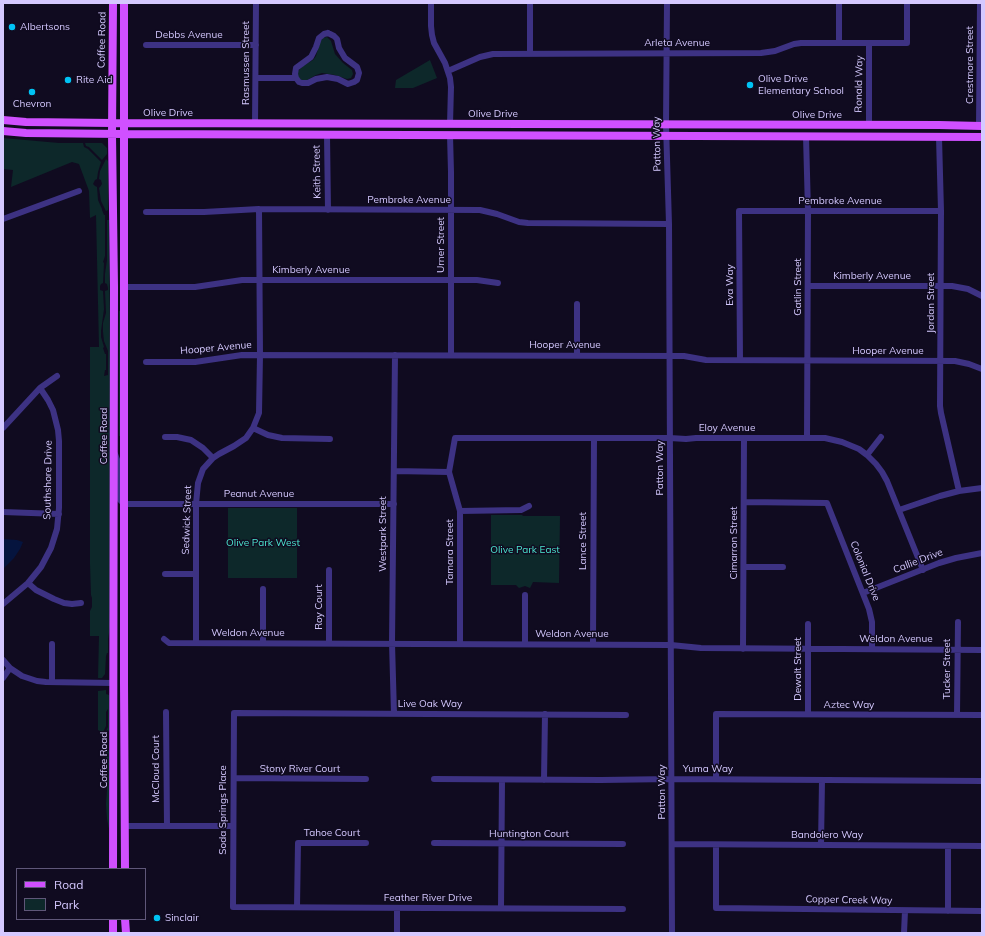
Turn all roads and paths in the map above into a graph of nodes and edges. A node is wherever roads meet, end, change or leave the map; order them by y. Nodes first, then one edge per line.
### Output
1 (113, 3) edge
2 (124, 3) edge
3 (256, 3) edge
4 (430, 3) edge
5 (530, 3) edge
6 (667, 3) edge
7 (839, 3) edge
8 (907, 3) edge
9 (980, 3) edge
10 (981, 30) edge
11 (839, 43) junction
12 (869, 43) junction
13 (146, 44) dead end
14 (256, 45) junction
15 (667, 53) junction
16 (530, 54) junction
17 (448, 71) junction
18 (256, 78) junction
19 (296, 78) junction
20 (3, 120) edge
21 (112, 123) junction
22 (123, 123) junction
23 (255, 124) junction
24 (368, 124) junction
25 (450, 124) junction
26 (488, 124) junction
27 (666, 125) junction
28 (851, 125) junction
29 (869, 125) junction
30 (981, 126) edge
31 (3, 131) edge
32 (112, 134) junction
33 (124, 134) junction
34 (219, 135) junction
35 (327, 135) junction
36 (410, 135) junction
37 (450, 135) junction
38 (666, 136) junction
39 (806, 136) junction
40 (939, 136) junction
41 (982, 137) edge
42 (79, 190) dead end
43 (260, 209) junction
44 (328, 210) junction
45 (451, 210) junction
46 (739, 211) joint
47 (808, 211) junction
48 (941, 211) junction
49 (146, 212) dead end
50 (3, 220) edge
51 (669, 224) junction
52 (113, 232) junction
53 (260, 280) junction
54 (451, 280) junction
55 (498, 283) dead end
56 (808, 286) junction
57 (941, 286) junction
58 (124, 287) junction
59 (114, 292) junction
60 (982, 296) edge
61 (577, 304) dead end
62 (124, 333) junction
63 (260, 355) junction
64 (395, 355) junction
65 (451, 355) junction
66 (577, 356) junction
67 (670, 356) junction
68 (740, 360) junction
69 (808, 360) junction
70 (941, 361) junction
71 (146, 362) dead end
72 (982, 369) edge
73 (57, 376) dead end
74 (40, 388) junction
75 (3, 428) edge
76 (253, 428) junction
77 (165, 437) dead end
78 (881, 437) dead end
79 (454, 438) joint
80 (594, 438) junction
81 (670, 438) junction
82 (744, 438) junction
83 (807, 438) junction
84 (330, 439) dead end
85 (114, 452) junction
86 (867, 455) junction
87 (213, 458) junction
88 (394, 471) junction
89 (449, 472) junction
90 (982, 488) edge
91 (959, 491) junction
92 (744, 502) junction
93 (124, 504) junction
94 (196, 504) junction
95 (394, 504) junction
96 (529, 506) dead end
97 (899, 510) junction
98 (460, 511) junction
99 (3, 512) edge
100 (59, 514) junction
101 (982, 553) edge
102 (744, 567) junction
103 (783, 567) dead end
104 (329, 570) dead end
105 (923, 570) junction
106 (165, 574) dead end
107 (196, 574) junction
108 (28, 583) junction
109 (263, 589) dead end
110 (863, 593) junction
111 (525, 595) dead end
112 (81, 603) dead end
113 (3, 604) edge
114 (958, 622) dead end
115 (808, 624) dead end
116 (164, 639) dead end
117 (196, 643) junction
118 (263, 643) junction
119 (329, 643) junction
120 (392, 643) junction
121 (52, 644) dead end
122 (460, 644) junction
123 (525, 644) junction
124 (593, 644) junction
125 (671, 645) junction
126 (743, 649) junction
127 (808, 649) junction
128 (872, 649) junction
129 (958, 650) junction
130 (982, 650) edge
131 (3, 660) edge
132 (10, 668) junction
133 (3, 678) edge
134 (52, 682) junction
135 (113, 683) junction
136 (166, 712) dead end
137 (234, 713) joint
138 (394, 714) junction
139 (545, 714) junction
140 (808, 714) junction
141 (626, 715) dead end
142 (957, 715) junction
143 (982, 715) edge
144 (114, 745) junction
145 (234, 778) junction
146 (366, 779) dead end
147 (434, 779) dead end
148 (672, 779) junction
149 (716, 779) junction
150 (502, 780) junction
151 (544, 780) junction
152 (822, 780) junction
153 (982, 780) edge
154 (124, 796) junction
155 (124, 826) junction
156 (167, 826) junction
157 (233, 826) junction
158 (366, 843) dead end
159 (434, 844) dead end
160 (501, 844) junction
161 (623, 844) dead end
162 (672, 844) junction
163 (716, 844) junction
164 (822, 845) junction
165 (948, 846) junction
166 (982, 846) edge
167 (113, 868) edge
168 (125, 868) edge
169 (233, 907) joint
170 (297, 907) junction
171 (397, 908) junction
172 (501, 908) junction
173 (623, 909) dead end
174 (905, 911) junction
175 (948, 911) junction
176 (982, 911) edge
177 (113, 920) edge
178 (125, 920) edge
179 (112, 933) edge
180 (126, 933) edge
181 (397, 933) edge
182 (672, 933) edge
183 (904, 933) edge

1 - 21 main road, Coffee Road
2 - 22 main road, Coffee Road
3 - 14 street, Rasmussen Street
4 - 17 street
5 - 16 street
6 - 15 street, Patton Way
7 - 11 street
8 - 12 street, Arleta Avenue
9 - 10 street, Crestmore Street
10 - 30 street, Crestmore Street
11 - 12 street, Arleta Avenue
11 - 15 street, Arleta Avenue
12 - 29 street, Ronald Way
13 - 14 street, Debbs Avenue
14 - 18 street, Rasmussen Street
15 - 16 street, Arleta Avenue
15 - 27 street, Patton Way
16 - 17 street, Arleta Avenue
17 - 25 street
18 - 19 street
18 - 23 street, Rasmussen Street
19 - 19 street
20 - 21 main road, Olive Drive
21 - 22 main road, Olive Drive
21 - 32 main road, Coffee Road
22 - 23 main road, Olive Drive
22 - 33 main road, Coffee Road
23 - 24 main road, Olive Drive
23 - 34 main road
24 - 25 main road, Olive Drive
24 - 35 main road
25 - 26 main road, Olive Drive
25 - 36 main road
26 - 27 main road, Olive Drive
26 - 37 main road
27 - 28 main road, Olive Drive
27 - 38 street, Patton Way
28 - 29 main road, Olive Drive
28 - 39 main road
29 - 30 main road, Olive Drive
30 - 40 main road
31 - 32 main road
32 - 33 main road
32 - 52 main road, Coffee Road
33 - 34 main road
33 - 58 main road, Coffee Road
34 - 35 main road
35 - 36 main road
35 - 44 street, Keith Street
36 - 37 main road
37 - 38 main road
37 - 45 street, Urner Street
38 - 39 main road
38 - 51 street, Patton Way
39 - 40 main road
39 - 47 street, Gatlin Street
40 - 41 main road
40 - 48 street, Jordan Street
42 - 50 street
43 - 44 street, Pembroke Avenue
43 - 49 street, Pembroke Avenue
43 - 53 street, Sedwick Street
44 - 45 street, Pembroke Avenue
45 - 51 street, Pembroke Avenue
45 - 54 street, Urner Street
46 - 47 street, Pembroke Avenue
46 - 68 street, Eva Way
47 - 48 street, Pembroke Avenue
47 - 56 street, Gatlin Street
48 - 57 street, Jordan Street
51 - 67 street, Patton Way
52 - 58 main road
52 - 59 main road, Coffee Road
53 - 54 street, Kimberly Avenue
53 - 58 street, Kimberly Avenue
53 - 63 street, Sedwick Street
54 - 55 street, Kimberly Avenue
54 - 65 street, Urner Street
56 - 57 street, Kimberly Avenue
56 - 69 street, Gatlin Street
57 - 60 street, Kimberly Avenue
57 - 70 street, Jordan Street
58 - 62 main road, Coffee Road
59 - 62 main road
59 - 85 main road, Coffee Road
61 - 66 street
62 - 93 main road, Coffee Road
63 - 64 street, Hooper Avenue
63 - 71 street, Hooper Avenue
63 - 76 street, Sedwick Street
64 - 65 street, Hooper Avenue
64 - 88 street, Westpark Street
65 - 66 street, Hooper Avenue
66 - 67 street, Hooper Avenue
67 - 68 street, Hooper Avenue
67 - 81 street, Patton Way
68 - 69 street, Hooper Avenue
69 - 70 street, Hooper Avenue
69 - 83 street, Gatlin Street
70 - 72 street, Hooper Avenue
70 - 91 street, Jordan Street
73 - 74 street
74 - 75 street
74 - 100 street, Southshore Drive
76 - 84 street
76 - 87 street, Sedwick Street
77 - 87 street
78 - 86 street
79 - 80 street, Eloy Avenue
79 - 89 street, Tamara Street
80 - 81 street, Eloy Avenue
80 - 124 street, Lance Street
81 - 82 street, Eloy Avenue
81 - 125 street, Patton Way
82 - 83 street, Eloy Avenue
82 - 92 street, Cimarron Street
83 - 86 street, Eloy Avenue
85 - 93 street
85 - 135 main road, Coffee Road
86 - 97 street, Eloy Avenue
87 - 94 street, Sedwick Street
88 - 89 street
88 - 95 street, Westpark Street
89 - 98 street, Tamara Street
90 - 91 street
91 - 97 street
92 - 102 street, Cimarron Street
92 - 110 street, Colonial Drive
93 - 94 street, Peanut Avenue
93 - 154 main road, Coffee Road
94 - 95 street, Peanut Avenue
94 - 107 street, Sedwick Street
95 - 120 street, Westpark Street
96 - 98 street
97 - 105 street, Eloy Avenue
98 - 122 street, Tamara Street
99 - 100 street
100 - 108 street, Southshore Drive
101 - 105 street, Callie Drive
102 - 103 street
102 - 126 street, Cimarron Street
104 - 119 street, Roy Court
105 - 110 street, Callie Drive
106 - 107 street
107 - 117 street, Sedwick Street
108 - 112 street
108 - 113 street, Southshore Drive
109 - 118 street
110 - 128 street, Colonial Drive
111 - 123 street
114 - 129 street, Tucker Street
115 - 127 street, Dewalt Street
116 - 117 street, Weldon Avenue
117 - 118 street, Weldon Avenue
118 - 119 street, Weldon Avenue
119 - 120 street, Weldon Avenue
120 - 122 street, Weldon Avenue
120 - 138 street, Westpark Street
121 - 134 street
122 - 123 street, Weldon Avenue
123 - 124 street, Weldon Avenue
124 - 125 street, Weldon Avenue
125 - 126 street, Weldon Avenue
125 - 148 street, Patton Way
126 - 127 street, Weldon Avenue
127 - 128 street, Weldon Avenue
127 - 140 street, Dewalt Street
128 - 129 street, Weldon Avenue
129 - 130 street, Weldon Avenue
129 - 142 street, Tucker Street
131 - 132 street
132 - 133 street
132 - 134 street
134 - 135 street
135 - 144 main road, Coffee Road
136 - 156 street, McCloud Court
137 - 138 street, Live Oak Way
137 - 145 street, Soda Springs Place
138 - 139 street, Live Oak Way
139 - 141 street, Live Oak Way
139 - 151 street
140 - 142 street, Aztec Way
140 - 149 street, Aztec Way
142 - 143 street, Aztec Way
144 - 154 main road
144 - 167 main road, Coffee Road
145 - 146 street, Stony River Court
145 - 157 street, Soda Springs Place
147 - 150 street, Yuma Way
148 - 149 street, Yuma Way
148 - 151 street, Yuma Way
148 - 162 street, Patton Way
149 - 152 street, Yuma Way
150 - 151 street, Yuma Way
150 - 160 street
152 - 153 street, Yuma Way
152 - 164 street
154 - 155 main road, Coffee Road
155 - 156 street
155 - 168 main road, Coffee Road
156 - 157 street
157 - 169 street, Soda Springs Place
158 - 170 street, Tahoe Court
159 - 160 street, Huntington Court
160 - 161 street, Huntington Court
160 - 172 street
162 - 163 street, Bandolero Way
162 - 182 street, Patton Way
163 - 164 street, Bandolero Way
163 - 174 street, Copper Creek Way
164 - 165 street, Bandolero Way
165 - 166 street, Bandolero Way
165 - 175 street
169 - 170 street, Feather River Drive
170 - 171 street, Feather River Drive
171 - 172 street, Feather River Drive
171 - 181 street
172 - 173 street, Feather River Drive
174 - 175 street, Copper Creek Way
174 - 183 street
175 - 176 street, Copper Creek Way
177 - 179 main road
178 - 180 main road

